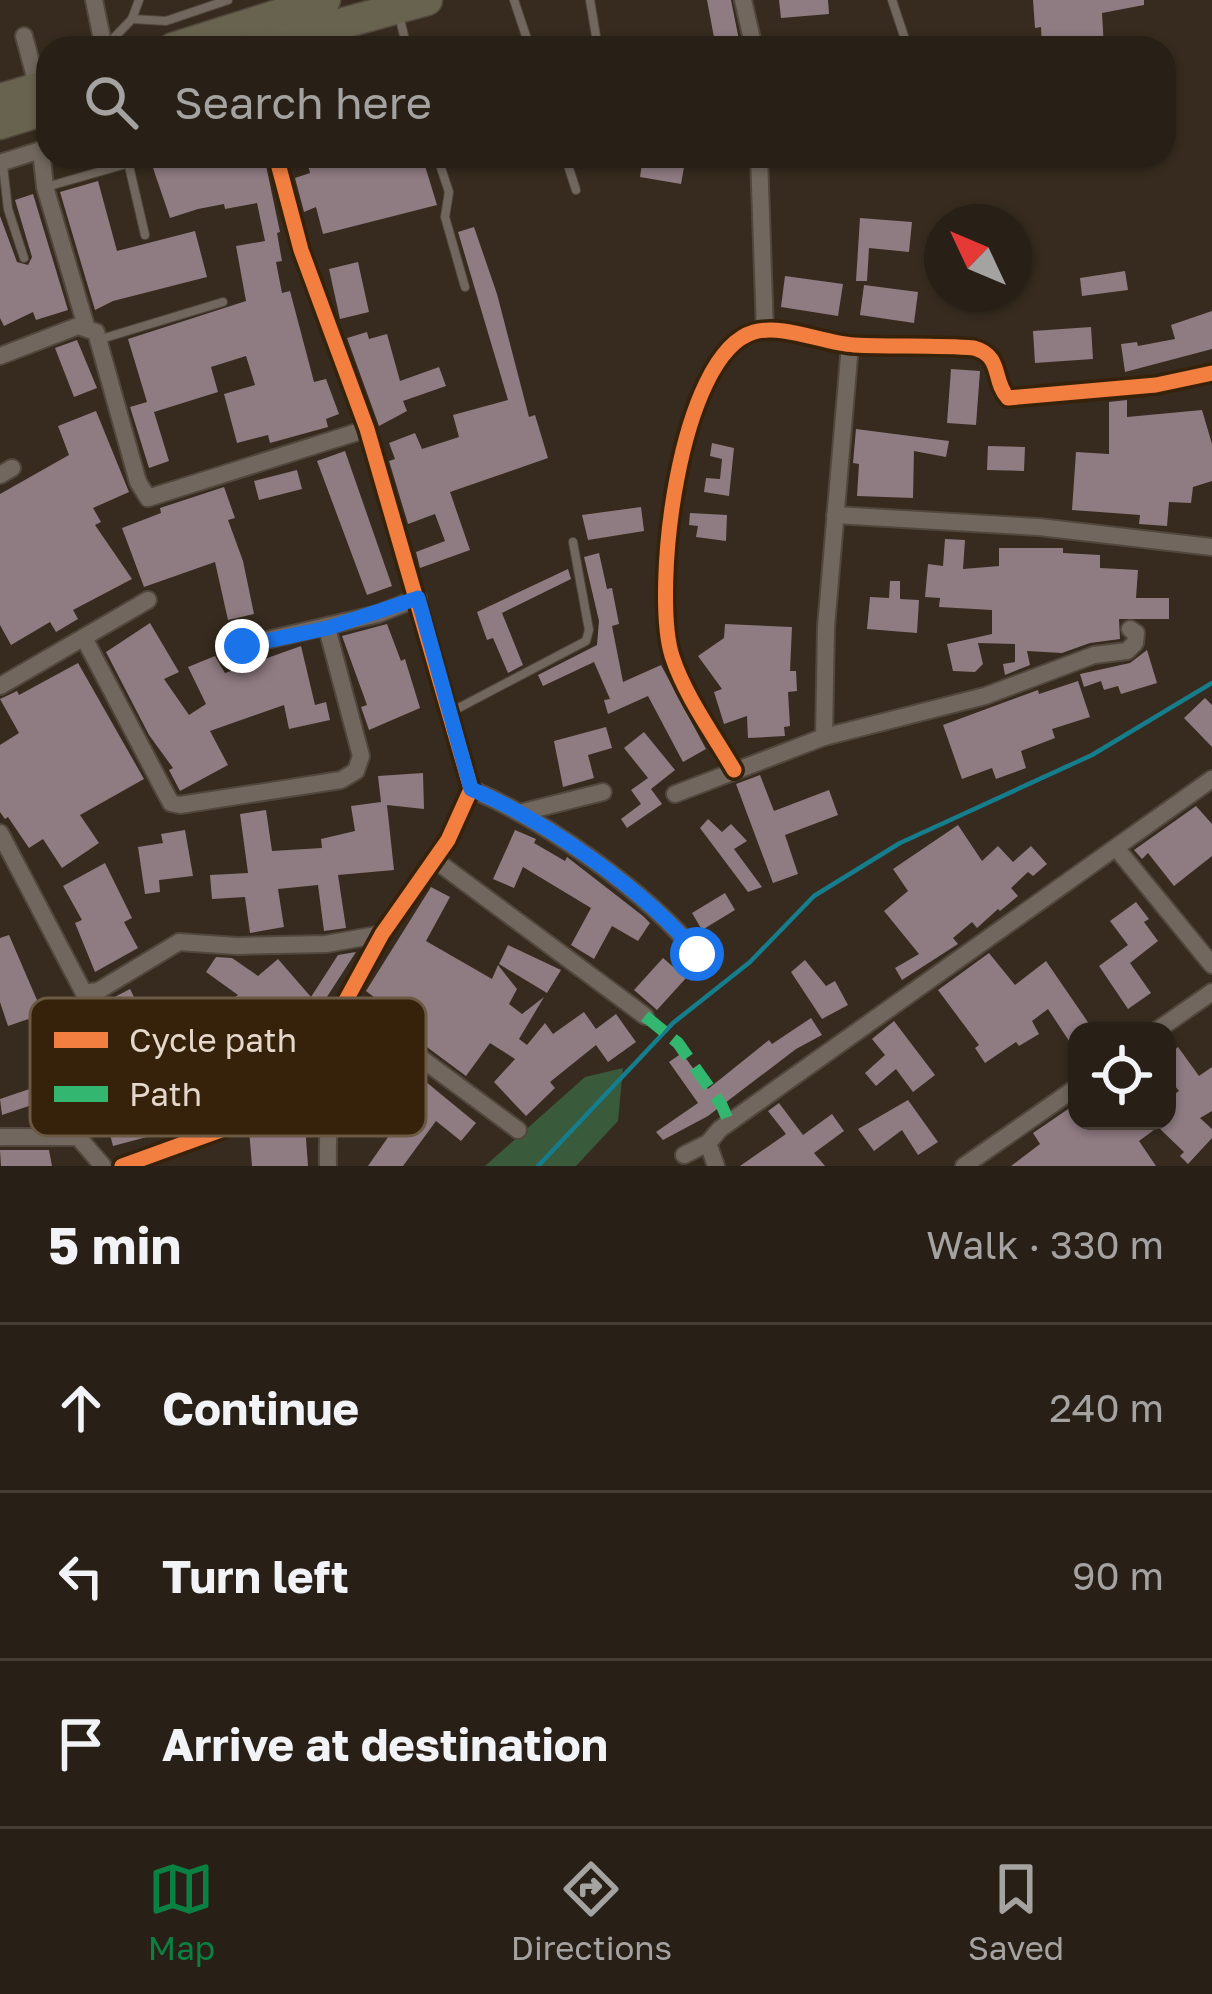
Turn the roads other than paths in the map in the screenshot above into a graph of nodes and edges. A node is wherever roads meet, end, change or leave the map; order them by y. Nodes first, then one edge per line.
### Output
1 (94, 0) edge
2 (139, 0) edge
3 (228, 0) edge
4 (427, 0) edge
5 (514, 0) edge
6 (590, 0) edge
7 (743, 0) edge
8 (892, 0) edge
9 (397, 8) junction
10 (210, 15) edge
11 (132, 19) junction
12 (331, 25) edge
13 (24, 36) dead end
14 (102, 36) edge
15 (119, 36) edge
16 (186, 36) edge
17 (404, 36) edge
18 (526, 36) edge
19 (596, 36) edge
20 (751, 36) edge
21 (904, 36) edge
22 (36, 69) edge
23 (36, 95) edge
24 (0, 99) edge
25 (36, 100) edge
26 (0, 124) edge
27 (36, 152) edge
28 (1, 163) edge
29 (44, 168) edge
30 (121, 168) edge
31 (129, 168) edge
32 (279, 168) edge
33 (441, 168) edge
34 (569, 168) edge
35 (759, 168) edge
36 (45, 187) junction
37 (576, 190) dead end
38 (145, 235) dead end
39 (25, 257) dead end
40 (465, 287) dead end
41 (223, 302) dead end
42 (86, 326) junction
43 (765, 331) junction
44 (100, 339) junction
45 (850, 345) junction
46 (0, 356) edge
47 (1212, 373) edge
48 (367, 429) junction
49 (835, 515) junction
50 (573, 542) dead end
51 (1212, 547) edge
52 (418, 598) junction
53 (148, 600) dead end
54 (328, 628) junction
55 (1130, 628) dead end
56 (84, 638) junction
57 (242, 646) dead end
58 (0, 686) edge
59 (450, 713) junction
60 (824, 737) junction
61 (734, 770) junction
62 (1212, 779) edge
63 (471, 789) junction
64 (603, 792) dead end
65 (675, 794) dead end
66 (523, 812) junction
67 (0, 833) edge
68 (1118, 849) junction
69 (436, 860) junction
70 (382, 934) junction
71 (697, 954) dead end
72 (1212, 965) edge
73 (1212, 992) edge
74 (347, 998) edge
75 (645, 1016) dead end
76 (1169, 1022) edge
77 (426, 1062) edge
78 (1068, 1093) edge
79 (518, 1130) dead end
80 (206, 1136) edge
81 (329, 1136) edge
82 (0, 1137) edge
83 (708, 1143) junction
84 (684, 1155) dead end
85 (104, 1166) edge
86 (122, 1166) edge
87 (328, 1166) edge
88 (716, 1166) edge
89 (964, 1166) edge

1 - 14 street
2 - 11 lane
3 - 10 lane
4 - 9 highway
5 - 18 lane
6 - 19 lane
7 - 20 street
8 - 21 lane
9 - 12 highway
9 - 17 lane
10 - 11 lane
10 - 12 highway
10 - 16 highway
11 - 15 lane
13 - 22 street
23 - 24 highway
25 - 26 highway
27 - 28 street
28 - 39 lane
29 - 36 street
30 - 36 lane
31 - 38 lane
32 - 48 street
33 - 40 lane
34 - 37 lane
35 - 43 street
36 - 42 street
41 - 44 lane
42 - 44 street
42 - 46 street
43 - 45 street
43 - 61 street
44 - 48 street
45 - 47 street
45 - 49 street
48 - 52 street
49 - 51 street
49 - 60 street
50 - 59 lane
52 - 54 street
52 - 59 street
53 - 56 street
54 - 56 street
54 - 57 street
55 - 60 street
56 - 58 street
59 - 63 street
60 - 61 street
61 - 65 street
62 - 68 street
63 - 66 street
63 - 69 street
64 - 66 street
66 - 71 street
67 - 70 street
68 - 72 street
68 - 83 street
69 - 70 street
69 - 75 street
70 - 74 street
73 - 76 street
77 - 79 street
78 - 89 street
80 - 86 street
81 - 87 street
82 - 85 street
83 - 84 street
83 - 88 street

